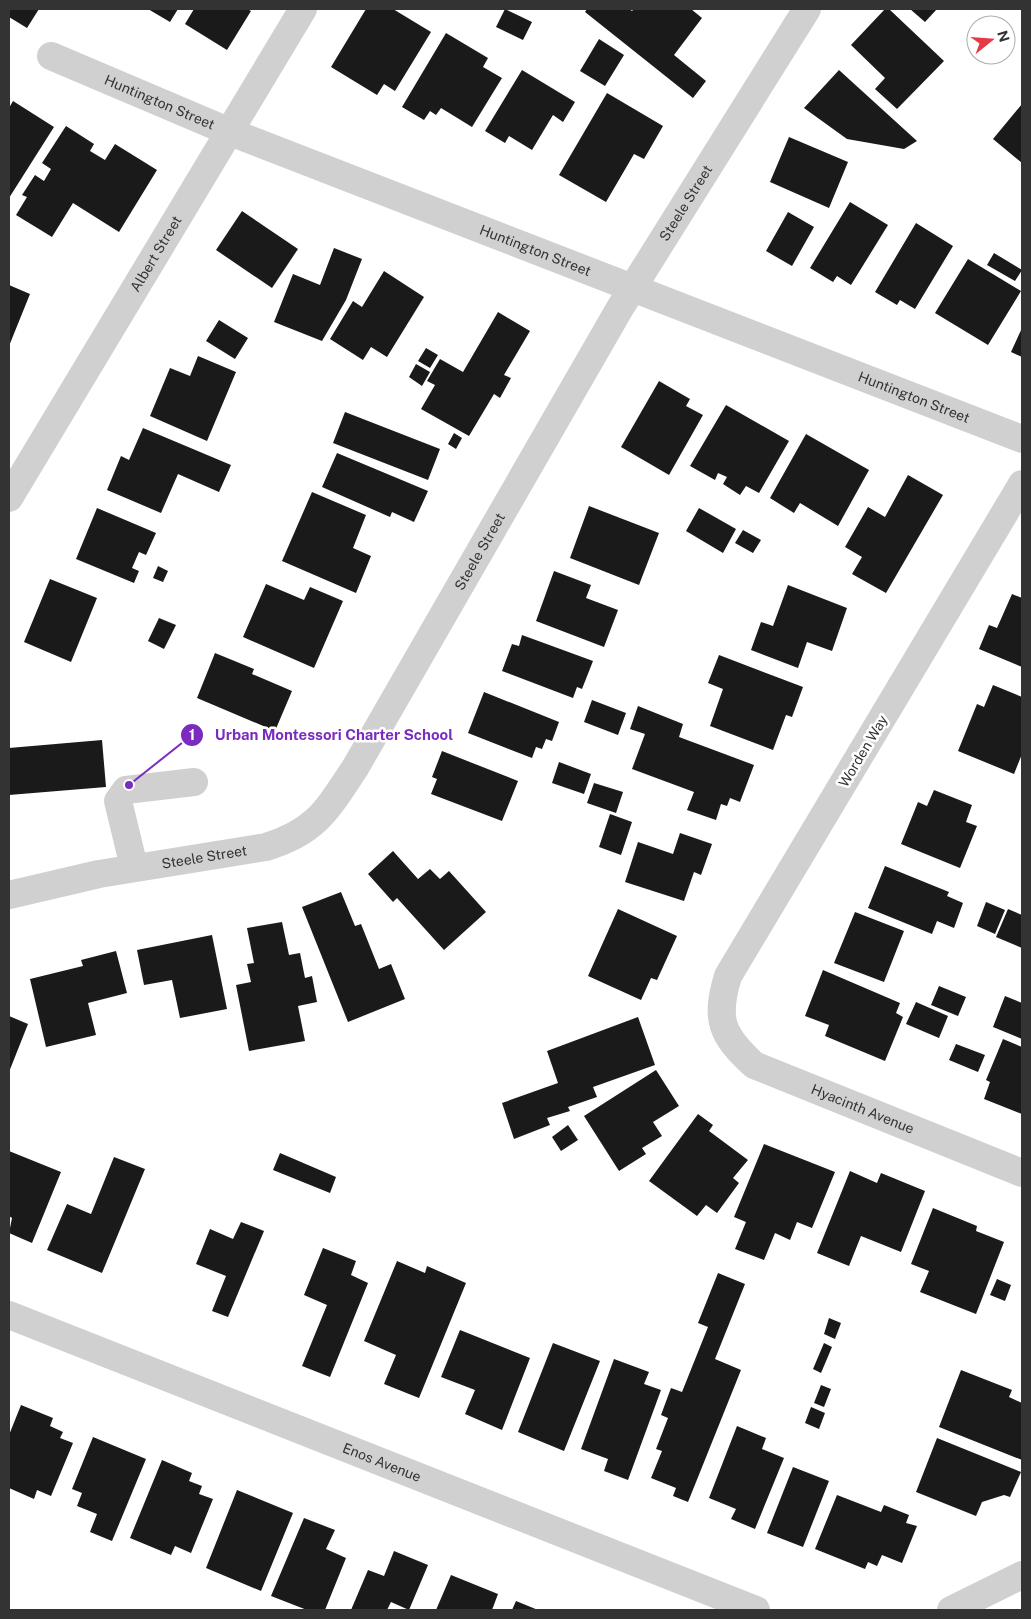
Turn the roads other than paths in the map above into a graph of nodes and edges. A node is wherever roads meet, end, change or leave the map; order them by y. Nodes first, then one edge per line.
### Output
1 (303, 9) edge
2 (807, 9) edge
3 (51, 56) dead end
4 (230, 132) junction
5 (632, 287) junction
6 (1022, 439) edge
7 (1022, 484) edge
8 (9, 498) edge
9 (194, 782) dead end
10 (134, 867) junction
11 (9, 895) edge
12 (722, 1022) joint
13 (1022, 1173) edge
14 (9, 1315) edge
15 (1022, 1575) edge
16 (756, 1610) edge
17 (951, 1610) edge

1 - 4 street, Albert Street
2 - 5 street, Steele Street
3 - 4 street, Huntington Street
4 - 5 street, Huntington Street
4 - 8 street, Albert Street
5 - 6 street, Huntington Street
5 - 10 street, Steele Street
7 - 12 street, Worden Way
9 - 10 street
10 - 11 street, Steele Street
12 - 13 street, Hyacinth Avenue
14 - 16 street, Enos Avenue
15 - 17 street

